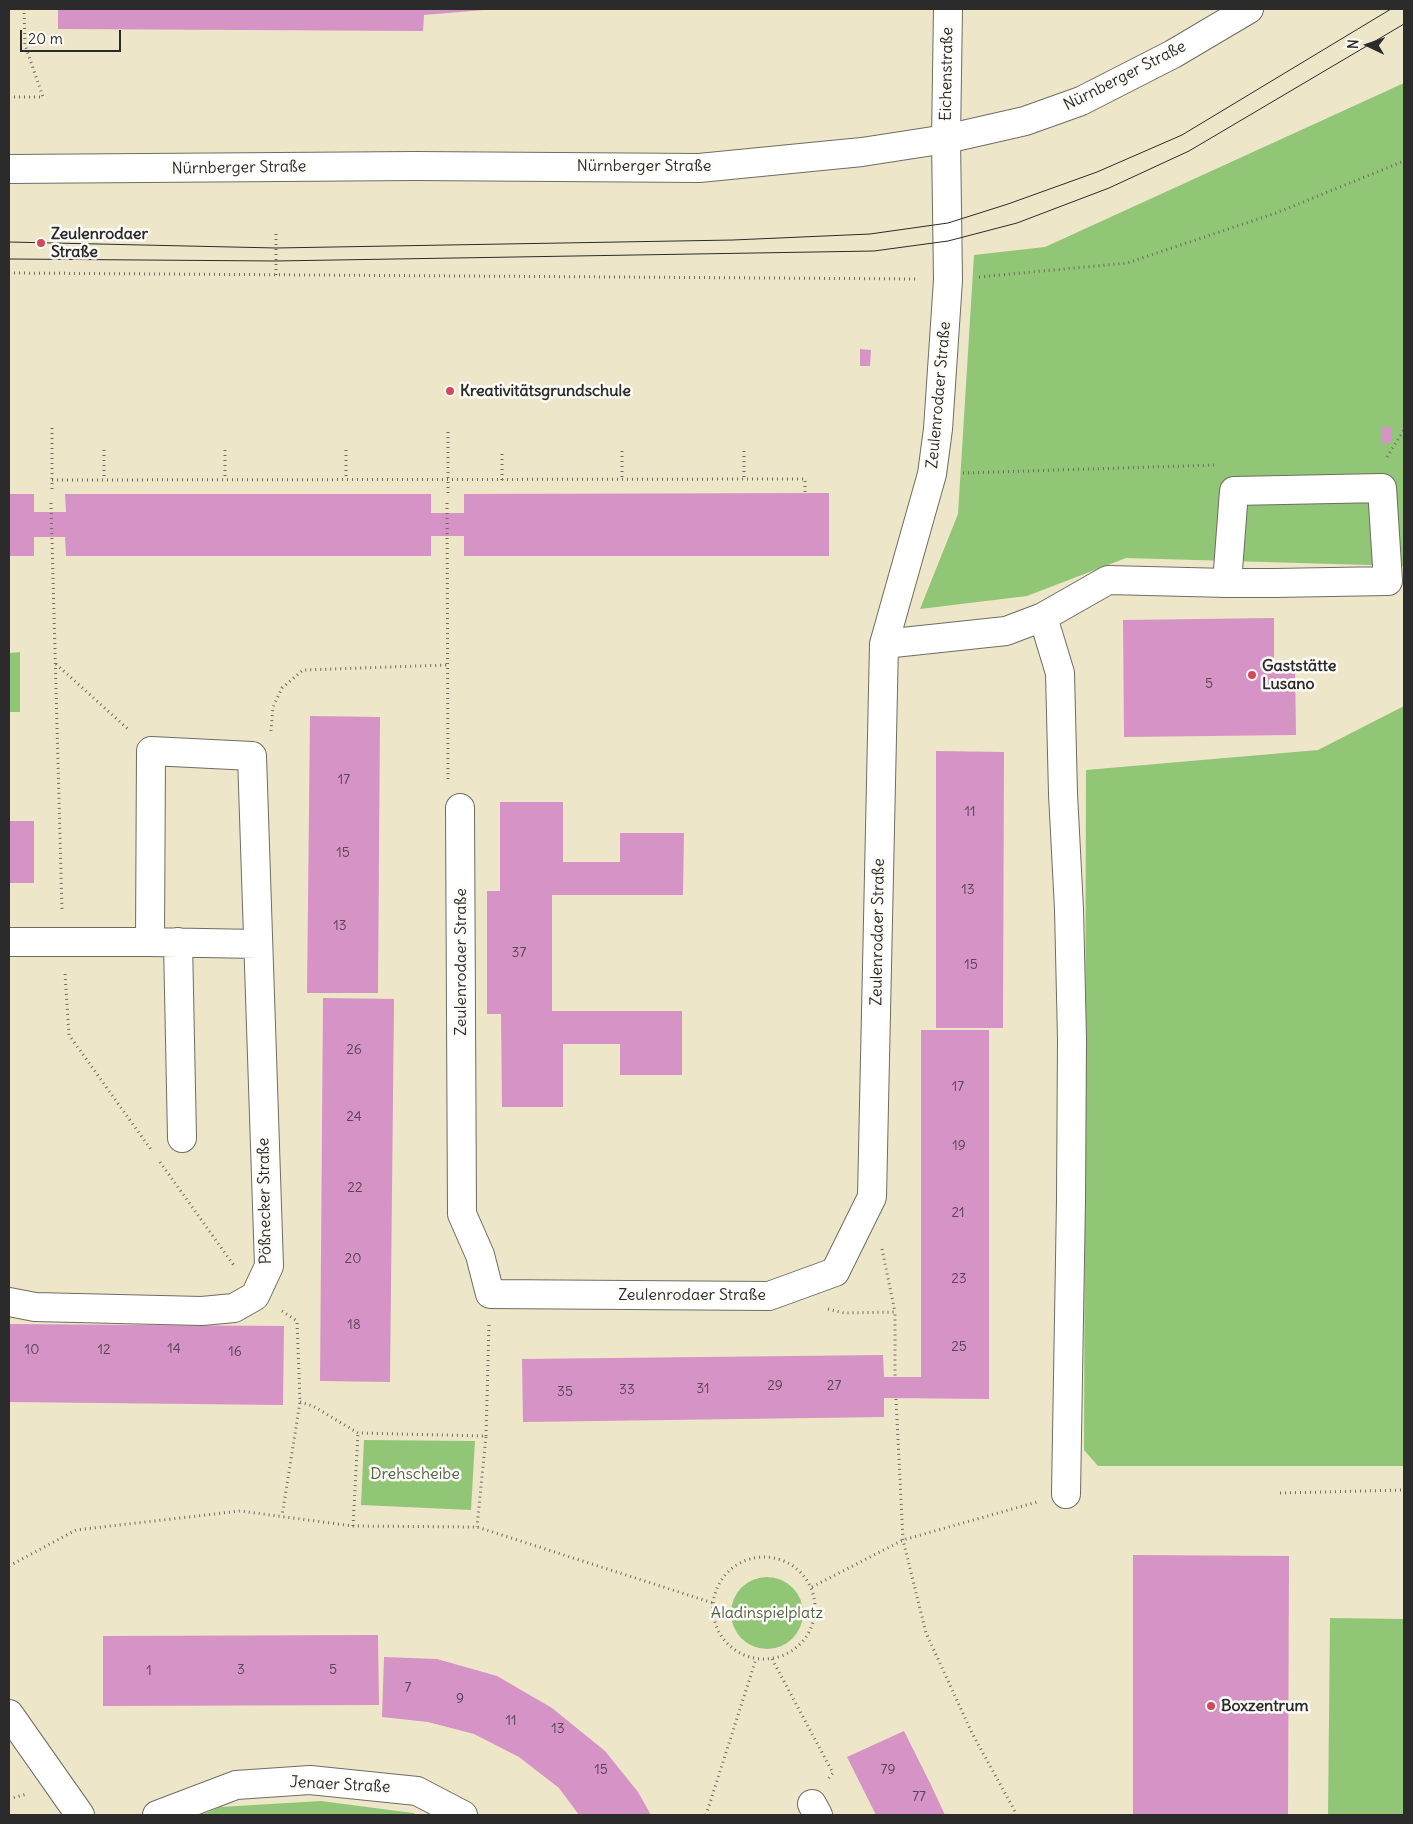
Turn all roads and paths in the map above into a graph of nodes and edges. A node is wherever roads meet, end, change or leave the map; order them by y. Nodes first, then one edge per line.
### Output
1 (24, 9) edge
2 (948, 9) edge
3 (1249, 9) edge
4 (9, 97) edge
5 (946, 139) junction
6 (1404, 161) edge
7 (9, 169) edge
8 (276, 230) dead end
9 (9, 272) edge
10 (276, 275) junction
11 (948, 280) junction
12 (52, 428) dead end
13 (448, 429) dead end
14 (1404, 430) edge
15 (104, 450) dead end
16 (225, 450) dead end
17 (346, 450) dead end
18 (502, 450) dead end
19 (622, 451) dead end
20 (744, 451) dead end
21 (1386, 458) dead end
22 (1224, 465) dead end
23 (932, 474) junction
24 (52, 480) junction
25 (104, 480) junction
26 (225, 480) junction
27 (346, 480) junction
28 (448, 480) junction
29 (502, 480) junction
30 (622, 480) junction
31 (744, 480) junction
32 (52, 492) dead end
33 (805, 493) dead end
34 (448, 494) dead end
35 (51, 503) dead end
36 (447, 503) dead end
37 (1227, 583) junction
38 (1043, 617) junction
39 (884, 644) junction
40 (56, 663) junction
41 (447, 665) junction
42 (151, 751) junction
43 (252, 756) junction
44 (460, 808) joint
45 (9, 942) edge
46 (63, 942) junction
47 (150, 942) junction
48 (178, 942) junction
49 (257, 944) junction
50 (182, 1138) dead end
51 (154, 1153) dead end
52 (159, 1161) dead end
53 (881, 1245) dead end
54 (490, 1294) junction
55 (255, 1296) junction
56 (9, 1302) edge
57 (895, 1312) junction
58 (844, 1313) dead end
59 (895, 1377) dead end
60 (896, 1399) dead end
61 (300, 1402) junction
62 (358, 1433) junction
63 (486, 1436) junction
64 (1404, 1490) edge
65 (1280, 1493) dead end
66 (1066, 1494) joint
67 (282, 1516) junction
68 (353, 1526) junction
69 (477, 1528) junction
70 (903, 1540) junction
71 (9, 1566) edge
72 (812, 1587) junction
73 (713, 1603) junction
74 (756, 1659) junction
75 (772, 1659) junction
76 (9, 1714) edge
77 (815, 1810) edge
78 (80, 1815) edge
79 (157, 1815) edge
80 (463, 1815) edge
81 (706, 1815) edge
82 (1017, 1815) edge

1 - 4 path
2 - 5 street, Eichenstraße
3 - 5 street, Nürnberger Straße
5 - 7 street, Nürnberger Straße
5 - 11 street, Zeulenrodaer Straße
6 - 11 path
8 - 10 path
9 - 10 path
10 - 11 path
11 - 23 street, Zeulenrodaer Straße
12 - 24 path
13 - 28 path
14 - 21 path
15 - 25 path
16 - 26 path
17 - 27 path
18 - 29 path
19 - 30 path
20 - 31 path
22 - 23 path
23 - 39 street, Zeulenrodaer Straße
24 - 25 path
24 - 32 path
25 - 26 path
26 - 27 path
27 - 28 path
28 - 29 path
28 - 34 path
29 - 30 path
30 - 31 path
31 - 33 path
35 - 40 path
36 - 41 path
37 - 37 street
37 - 38 street
38 - 39 street
38 - 66 street
39 - 54 street, Zeulenrodaer Straße
40 - 42 path
40 - 46 path
41 - 43 path
41 - 44 path
42 - 43 street
42 - 47 street
43 - 49 street, Pößnecker Straße
44 - 54 street, Zeulenrodaer Straße
45 - 46 street
46 - 47 street
46 - 51 path
47 - 48 street
48 - 49 street
48 - 50 street
49 - 55 street, Pößnecker Straße
52 - 55 path
53 - 57 path
54 - 63 path
55 - 56 street
55 - 61 path
57 - 58 path
57 - 59 path
60 - 70 path
61 - 62 path
61 - 67 path
62 - 63 path
62 - 68 path
63 - 69 path
64 - 65 path
66 - 70 path
67 - 68 path
67 - 71 path
68 - 69 path
69 - 73 path
70 - 72 path
70 - 82 path
72 - 73 path
72 - 75 path
73 - 74 path
74 - 75 path
74 - 81 path
75 - 77 path
76 - 78 street
79 - 80 street, Jenaer Straße

